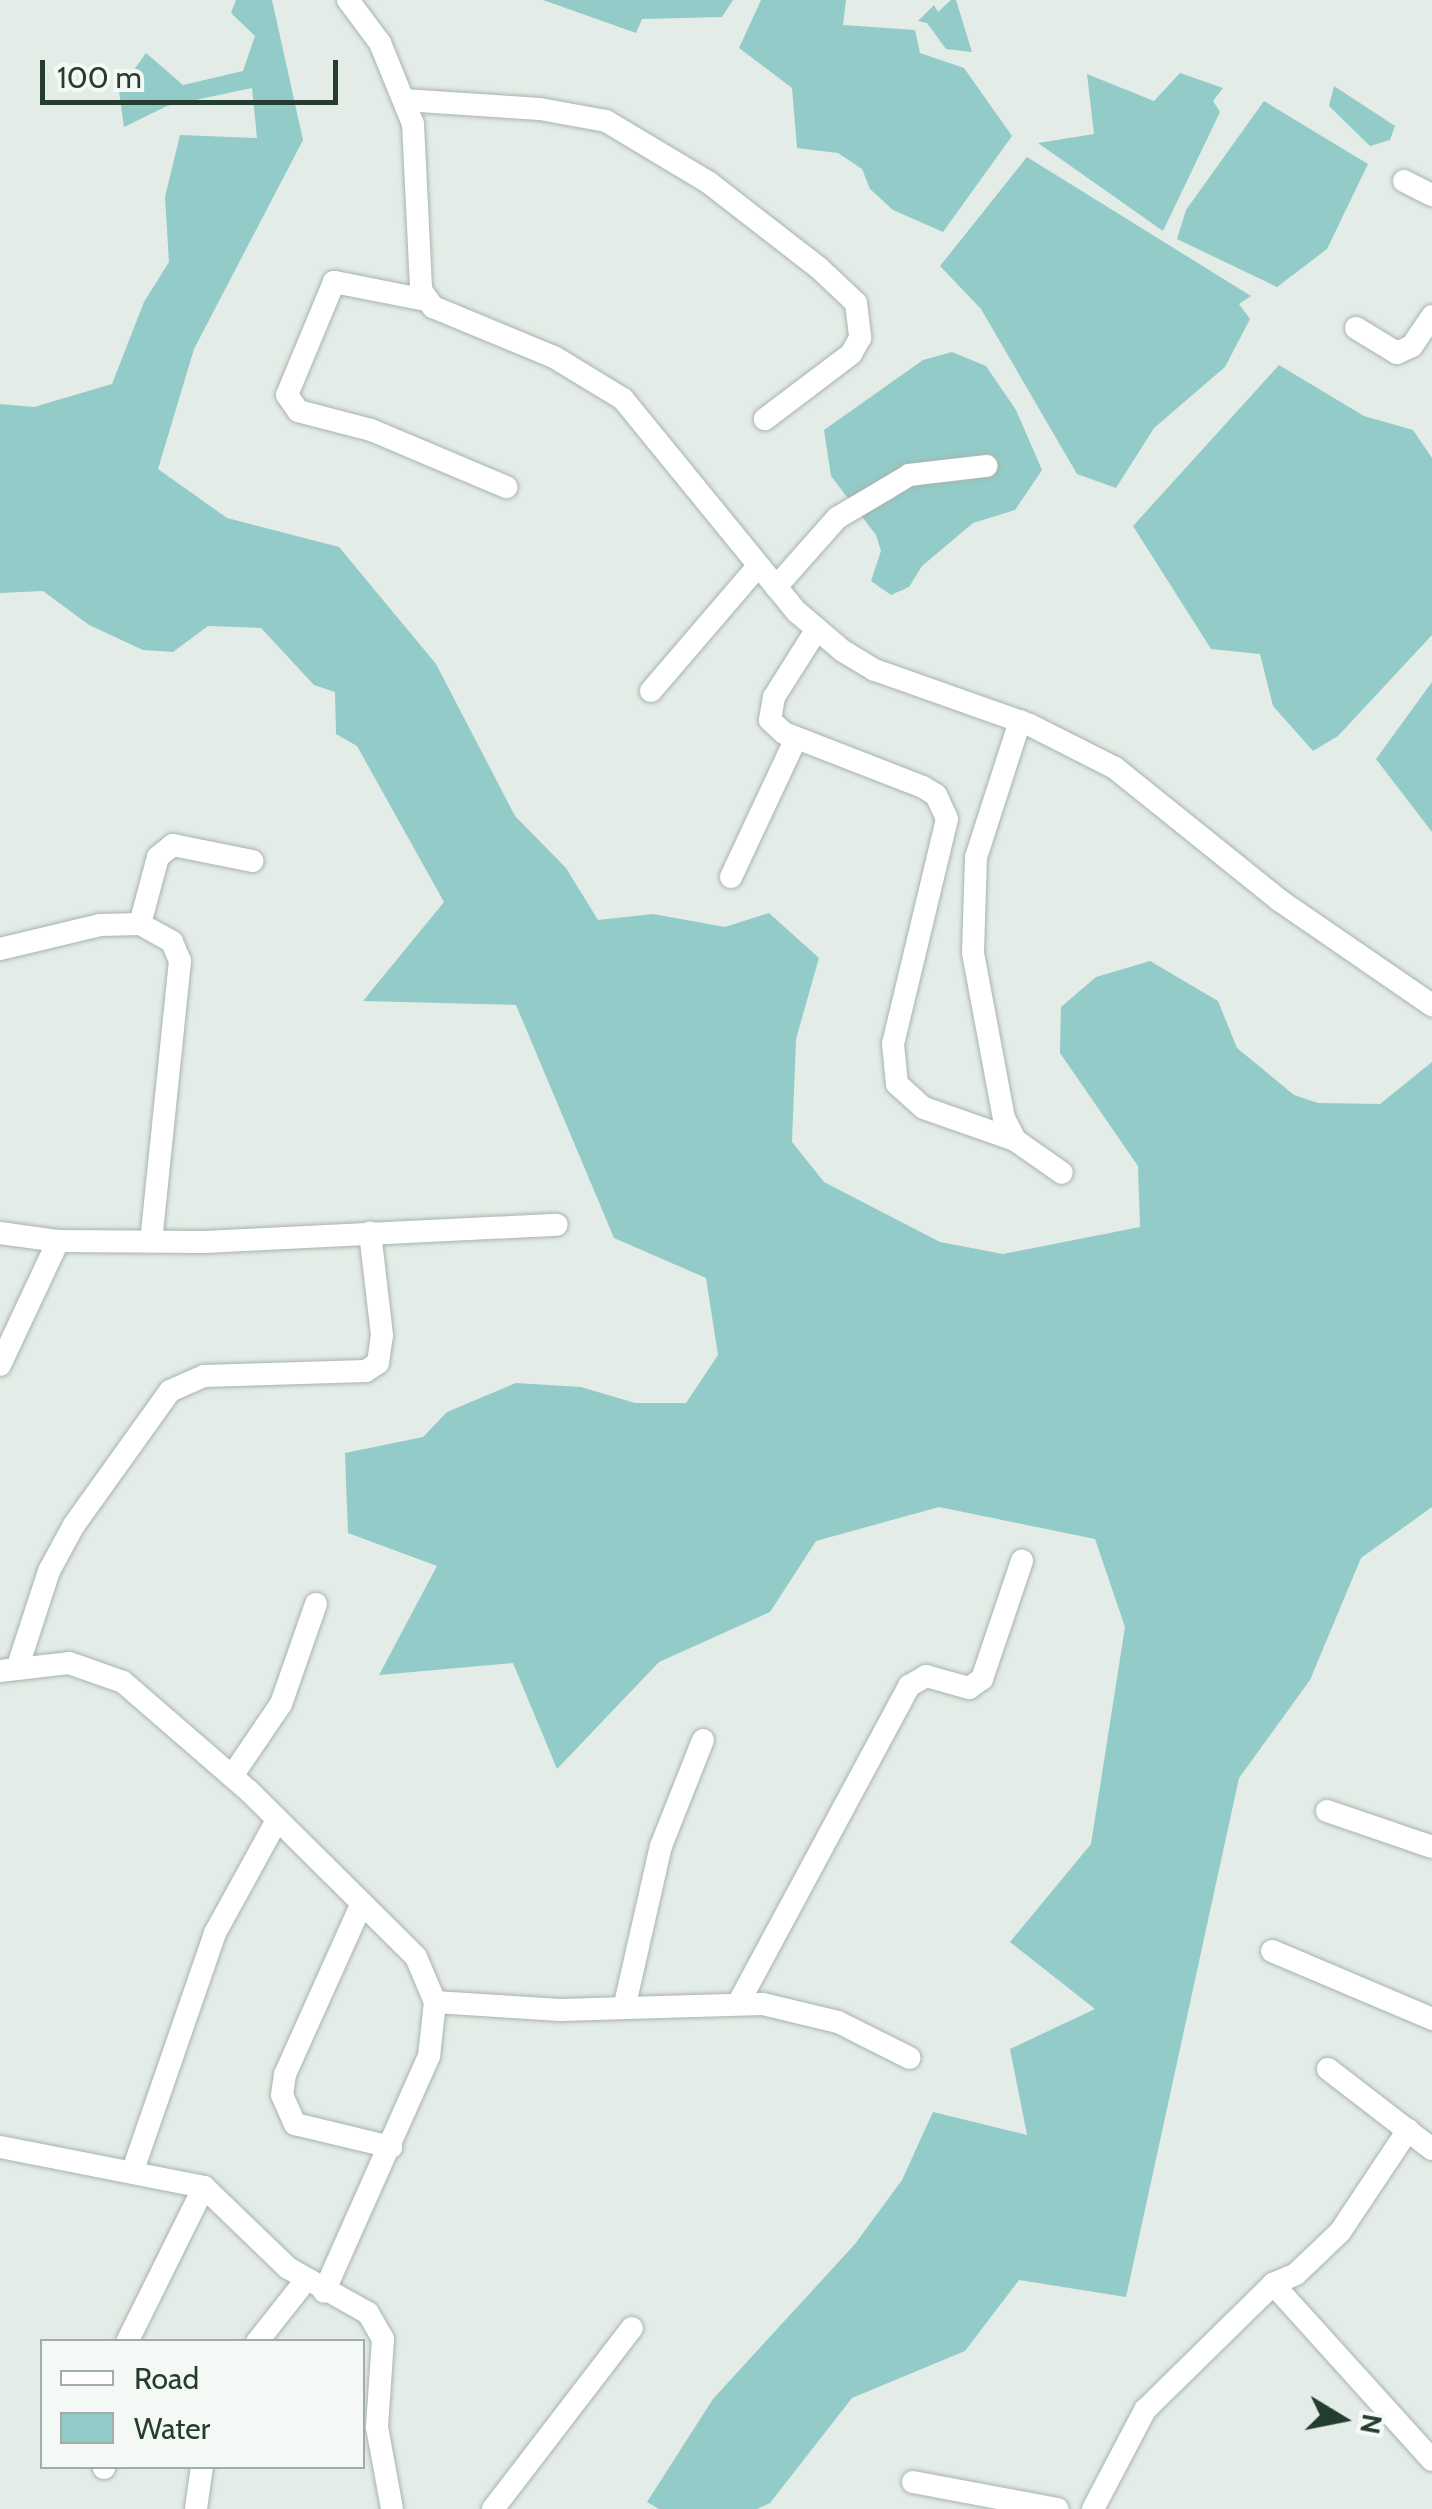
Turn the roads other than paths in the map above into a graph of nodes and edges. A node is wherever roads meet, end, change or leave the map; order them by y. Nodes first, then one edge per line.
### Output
1 (348, 0) edge
2 (404, 100) junction
3 (1404, 180) dead end
4 (1432, 195) edge
5 (426, 300) junction
6 (1432, 316) edge
7 (1356, 328) dead end
8 (765, 419) dead end
9 (986, 466) dead end
10 (506, 487) dead end
11 (758, 566) junction
12 (776, 587) junction
13 (817, 629) junction
14 (650, 691) dead end
15 (1020, 720) junction
16 (796, 738) junction
17 (252, 860) dead end
18 (731, 878) dead end
19 (140, 924) junction
20 (0, 949) edge
21 (1432, 1005) edge
22 (1015, 1140) junction
23 (1062, 1174) dead end
24 (557, 1224) dead end
25 (0, 1233) edge
26 (370, 1233) junction
27 (58, 1240) junction
28 (151, 1241) junction
29 (0, 1365) edge
30 (1022, 1562) dead end
31 (316, 1604) dead end
32 (9, 1669) edge
33 (703, 1740) dead end
34 (232, 1776) junction
35 (1328, 1812) dead end
36 (278, 1820) junction
37 (1432, 1847) edge
38 (362, 1903) junction
39 (1272, 1951) dead end
40 (435, 2002) junction
41 (739, 2002) junction
42 (625, 2004) junction
43 (1432, 2019) edge
44 (910, 2058) dead end
45 (1328, 2069) dead end
46 (1408, 2130) junction
47 (0, 2147) edge
48 (391, 2147) junction
49 (1432, 2149) edge
50 (134, 2170) junction
51 (204, 2188) junction
52 (1272, 2284) junction
53 (315, 2286) junction
54 (632, 2328) dead end
55 (128, 2339) edge
56 (260, 2339) edge
57 (1432, 2460) edge
58 (202, 2469) edge
59 (912, 2482) dead end
60 (196, 2509) edge
61 (392, 2509) edge
62 (494, 2509) edge
63 (1057, 2509) edge
64 (1093, 2509) edge

1 - 2 street
2 - 5 street
2 - 8 street
3 - 4 street
5 - 10 street
5 - 11 street
6 - 7 street
9 - 12 street
11 - 12 street
11 - 14 street
12 - 13 street
13 - 15 street
13 - 16 street
15 - 21 street
15 - 22 street
16 - 18 street
16 - 22 street
17 - 19 street
19 - 20 street
19 - 28 street
22 - 23 street
24 - 26 street
25 - 27 street
26 - 28 street
26 - 32 street
27 - 28 street
27 - 29 street
30 - 41 street
31 - 34 street
32 - 34 street
33 - 42 street
34 - 36 street
35 - 37 street
36 - 38 street
36 - 50 street
38 - 40 street
38 - 48 street
39 - 43 street
40 - 42 street
40 - 48 street
41 - 42 street
41 - 44 street
45 - 46 street
46 - 49 street
46 - 52 street
47 - 50 street
48 - 53 street
50 - 51 street
51 - 53 street
51 - 55 street
52 - 57 street
52 - 64 street
53 - 56 street
53 - 61 street
54 - 62 street
58 - 60 street
59 - 63 street

